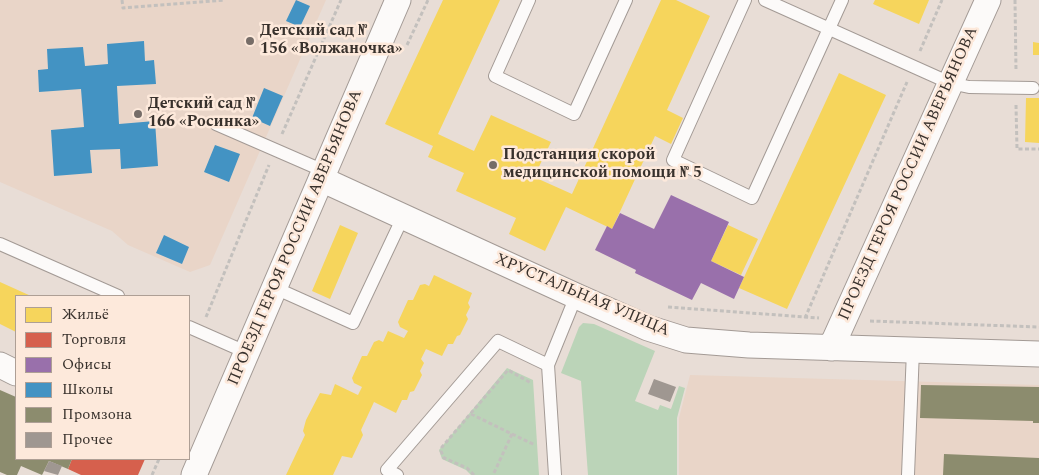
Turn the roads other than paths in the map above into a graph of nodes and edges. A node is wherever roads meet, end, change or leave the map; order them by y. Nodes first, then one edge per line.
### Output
1 (398, 0) edge
2 (529, 0) edge
3 (626, 0) edge
4 (745, 0) edge
5 (765, 0) edge
6 (842, 0) edge
7 (988, 0) edge
8 (830, 29) junction
9 (950, 83) junction
10 (1033, 88) dead end
11 (216, 124) dead end
12 (322, 175) junction
13 (403, 217) junction
14 (0, 244) edge
15 (275, 288) junction
16 (116, 295) edge
17 (576, 296) junction
18 (190, 328) edge
19 (831, 348) junction
20 (913, 350) junction
21 (248, 353) junction
22 (1039, 354) edge
23 (0, 365) edge
24 (548, 365) junction
25 (15, 372) edge
26 (195, 462) edge
27 (397, 475) edge
28 (555, 475) edge
29 (908, 475) edge

1 - 12 street, ПРОЕЗД ГЕРОЯ РОССИИ АВЕРЬЯНОВА
2 - 3 lane
4 - 8 lane
5 - 8 lane
6 - 8 lane
7 - 9 street, ПРОЕЗД ГЕРОЯ РОССИИ АВЕРЬЯНОВА
8 - 9 lane
9 - 10 lane
9 - 19 street, ПРОЕЗД ГЕРОЯ РОССИИ АВЕРЬЯНОВА
11 - 12 lane
12 - 13 street, ХРУСТАЛЬНАЯ УЛИЦА
12 - 15 street, ПРОЕЗД ГЕРОЯ РОССИИ АВЕРЬЯНОВА
13 - 15 lane
13 - 17 street, ХРУСТАЛЬНАЯ УЛИЦА
14 - 16 lane
15 - 21 street, ПРОЕЗД ГЕРОЯ РОССИИ АВЕРЬЯНОВА
17 - 19 street, ХРУСТАЛЬНАЯ УЛИЦА
17 - 24 lane
18 - 21 lane
19 - 20 street, ХРУСТАЛЬНАЯ УЛИЦА
20 - 22 street, ХРУСТАЛЬНАЯ УЛИЦА
20 - 29 lane
21 - 26 street, ПРОЕЗД ГЕРОЯ РОССИИ АВЕРЬЯНОВА
23 - 25 street
24 - 27 lane
24 - 28 lane

